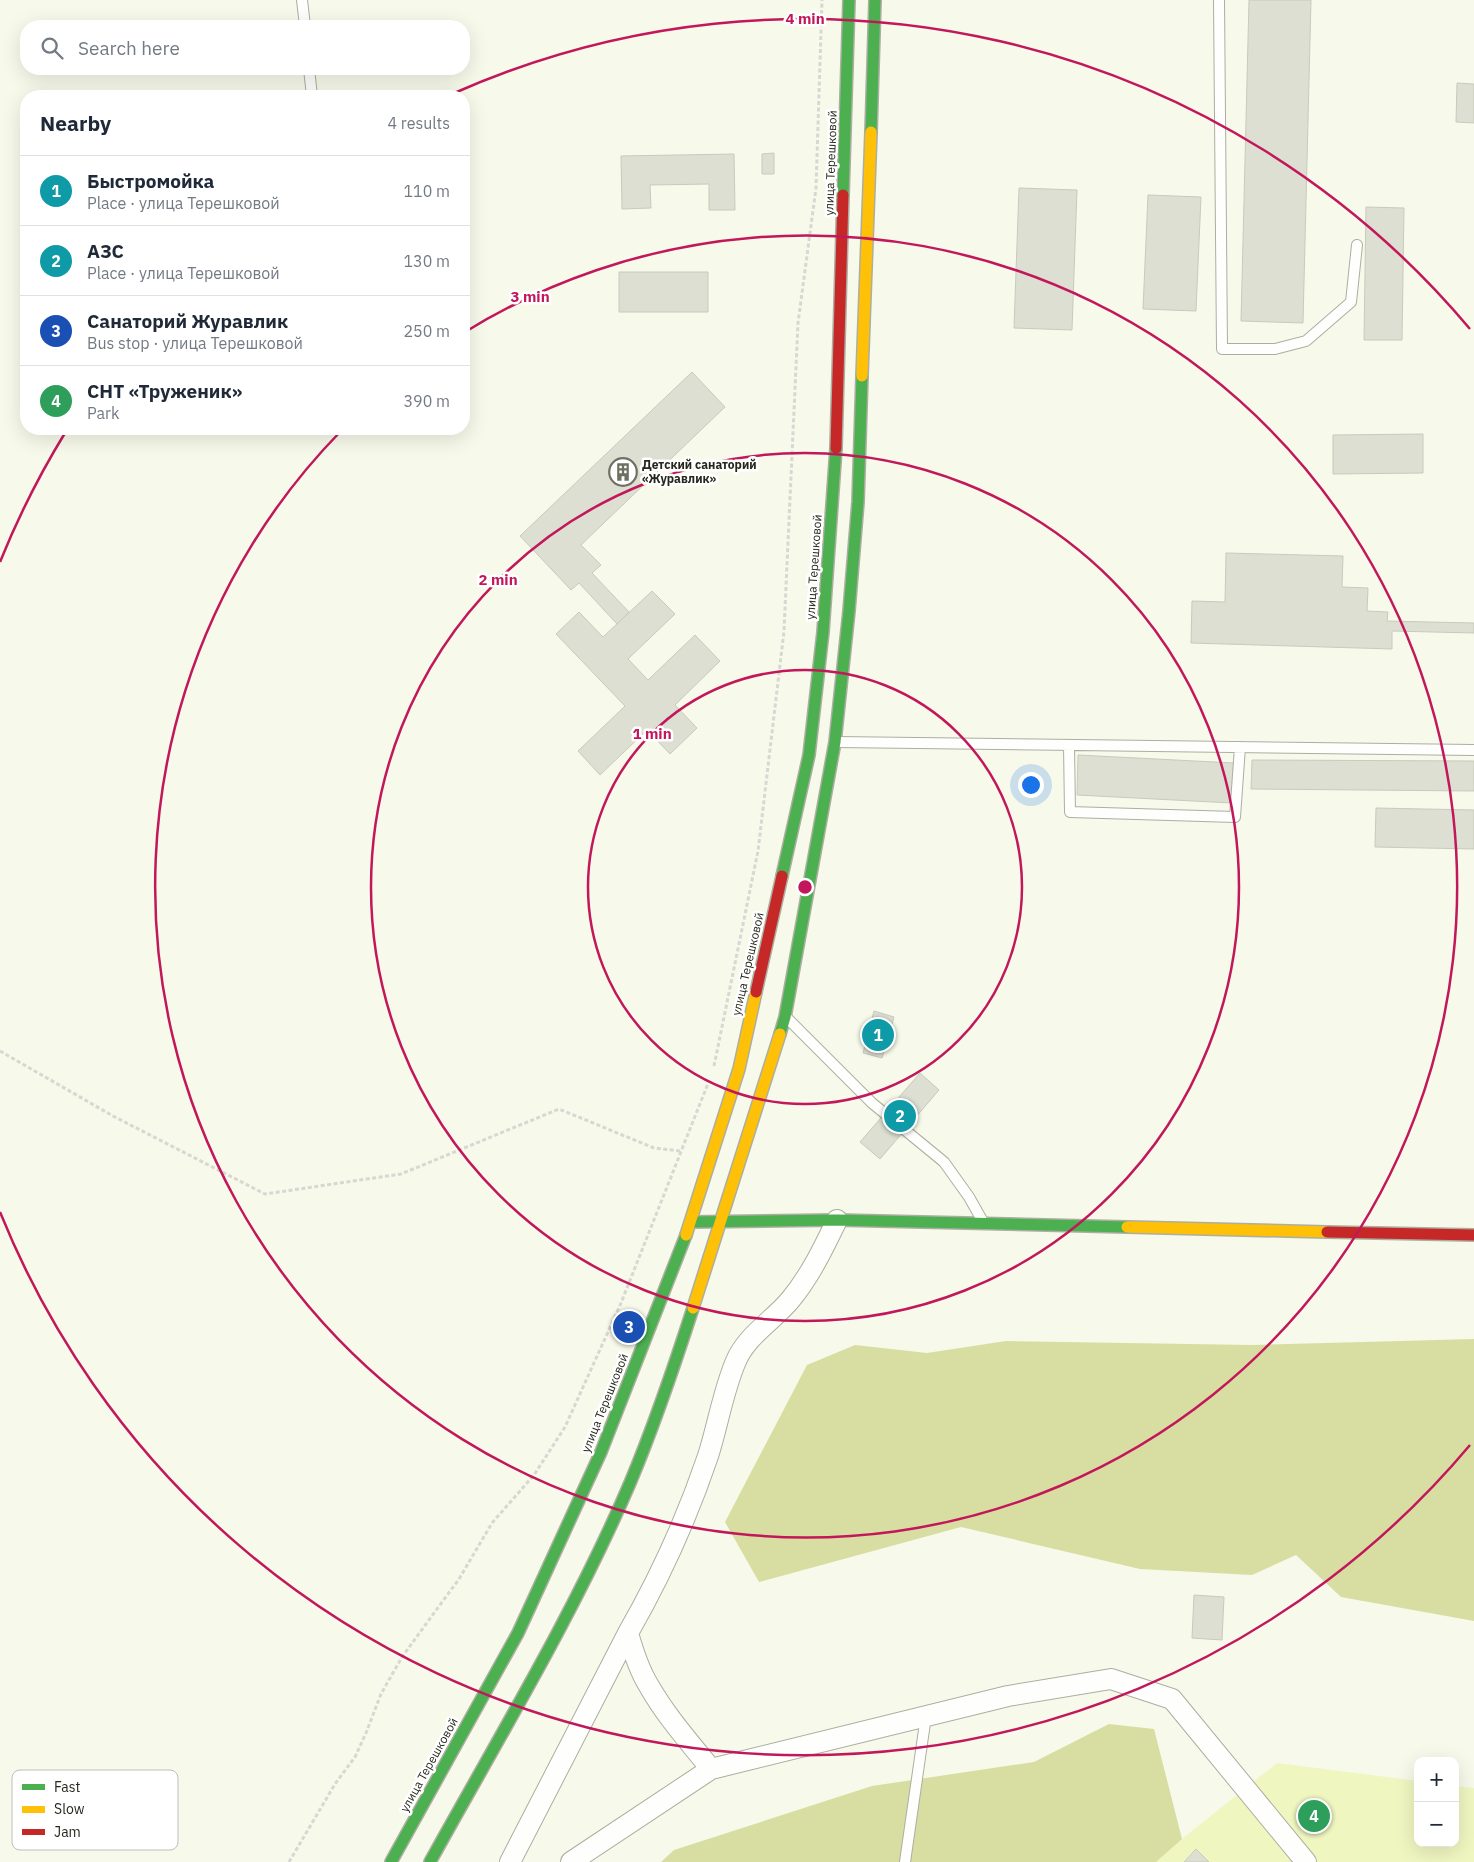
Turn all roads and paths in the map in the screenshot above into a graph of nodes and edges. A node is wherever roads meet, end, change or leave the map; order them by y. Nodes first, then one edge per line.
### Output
1 (302, 0) edge
2 (822, 0) edge
3 (850, 0) edge
4 (875, 0) edge
5 (1219, 0) edge
6 (304, 20) edge
7 (310, 75) edge
8 (311, 90) edge
9 (1357, 245) dead end
10 (835, 742) junction
11 (1069, 745) junction
12 (1240, 747) junction
13 (1474, 750) edge
14 (785, 1017) junction
15 (0, 1051) edge
16 (681, 1152) junction
17 (837, 1220) junction
18 (722, 1221) junction
19 (691, 1222) junction
20 (984, 1224) junction
21 (1474, 1235) edge
22 (628, 1633) junction
23 (926, 1716) junction
24 (712, 1770) junction
25 (289, 1862) edge
26 (391, 1862) edge
27 (430, 1862) edge
28 (510, 1862) edge
29 (571, 1862) edge
30 (905, 1862) edge
31 (1306, 1862) edge

1 - 6 lane
2 - 16 path
3 - 19 main road, улица Терешковой
4 - 10 main road
5 - 9 lane
7 - 8 lane
10 - 11 lane
10 - 14 main road
11 - 12 lane
11 - 12 lane
12 - 13 lane
14 - 18 main road
14 - 20 lane
15 - 16 path
16 - 25 path
17 - 18 main road
17 - 20 main road
17 - 22 street
18 - 19 main road
18 - 27 main road
19 - 26 main road, улица Терешковой
20 - 21 main road
22 - 24 street
22 - 28 street
23 - 24 street
23 - 30 lane
23 - 31 street
24 - 29 street

